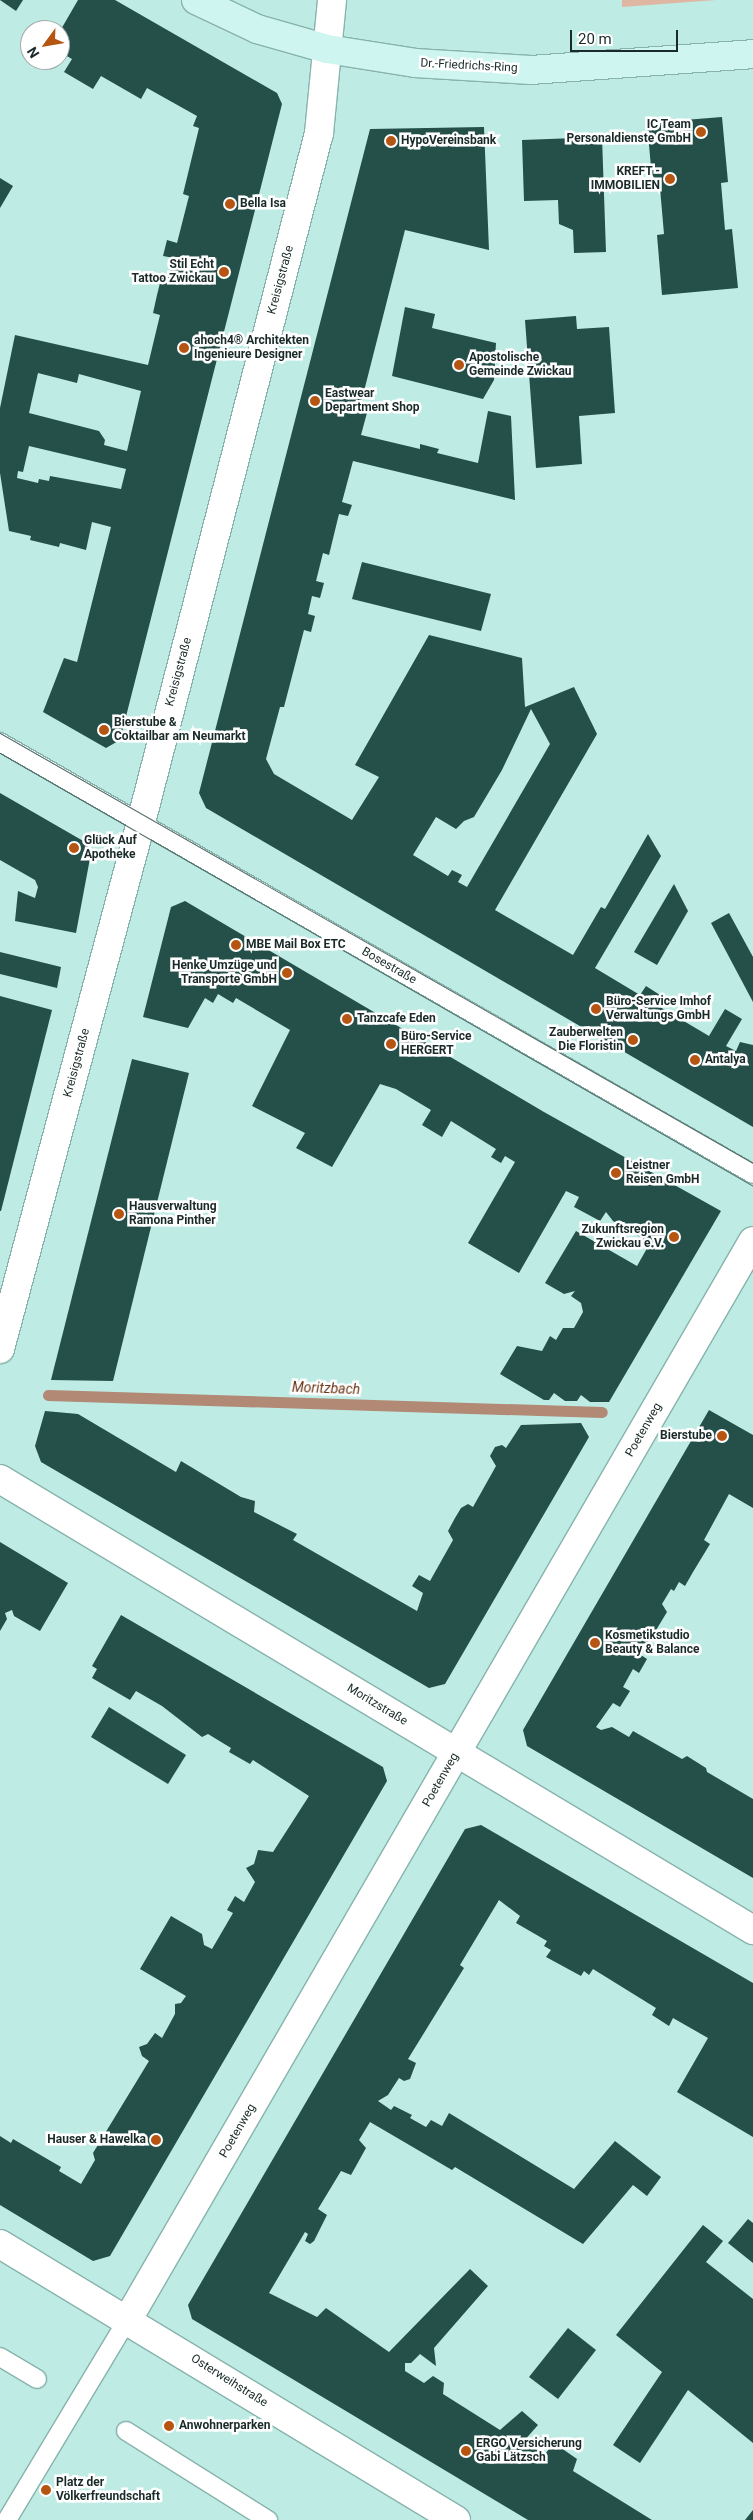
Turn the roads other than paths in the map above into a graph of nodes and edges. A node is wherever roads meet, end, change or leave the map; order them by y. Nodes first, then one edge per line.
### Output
1 (196, 0) edge
2 (332, 0) edge
3 (327, 49) junction
4 (753, 54) edge
5 (0, 742) edge
6 (140, 824) junction
7 (753, 1174) edge
8 (753, 1241) edge
9 (0, 1349) edge
10 (0, 1479) edge
11 (457, 1753) junction
12 (753, 1930) edge
13 (0, 2244) edge
14 (128, 2319) junction
15 (0, 2357) edge
16 (37, 2380) dead end
17 (126, 2431) dead end
18 (7, 2520) edge
19 (268, 2520) edge
20 (456, 2520) edge

1 - 3 main road, Dr.-Friedrichs-Ring
2 - 3 street, Kreisigstraße
3 - 4 main road, Dr.-Friedrichs-Ring
3 - 6 street, Kreisigstraße
5 - 6 lane, Bosestraße
6 - 7 lane, Bosestraße
6 - 9 street, Kreisigstraße
8 - 11 street, Poetenweg
10 - 11 street, Moritzstraße
11 - 12 street, Moritzstraße
11 - 14 street, Poetenweg
13 - 14 street, Osterweihstraße
14 - 18 lane
14 - 20 street, Osterweihstraße
15 - 16 lane
17 - 19 lane

